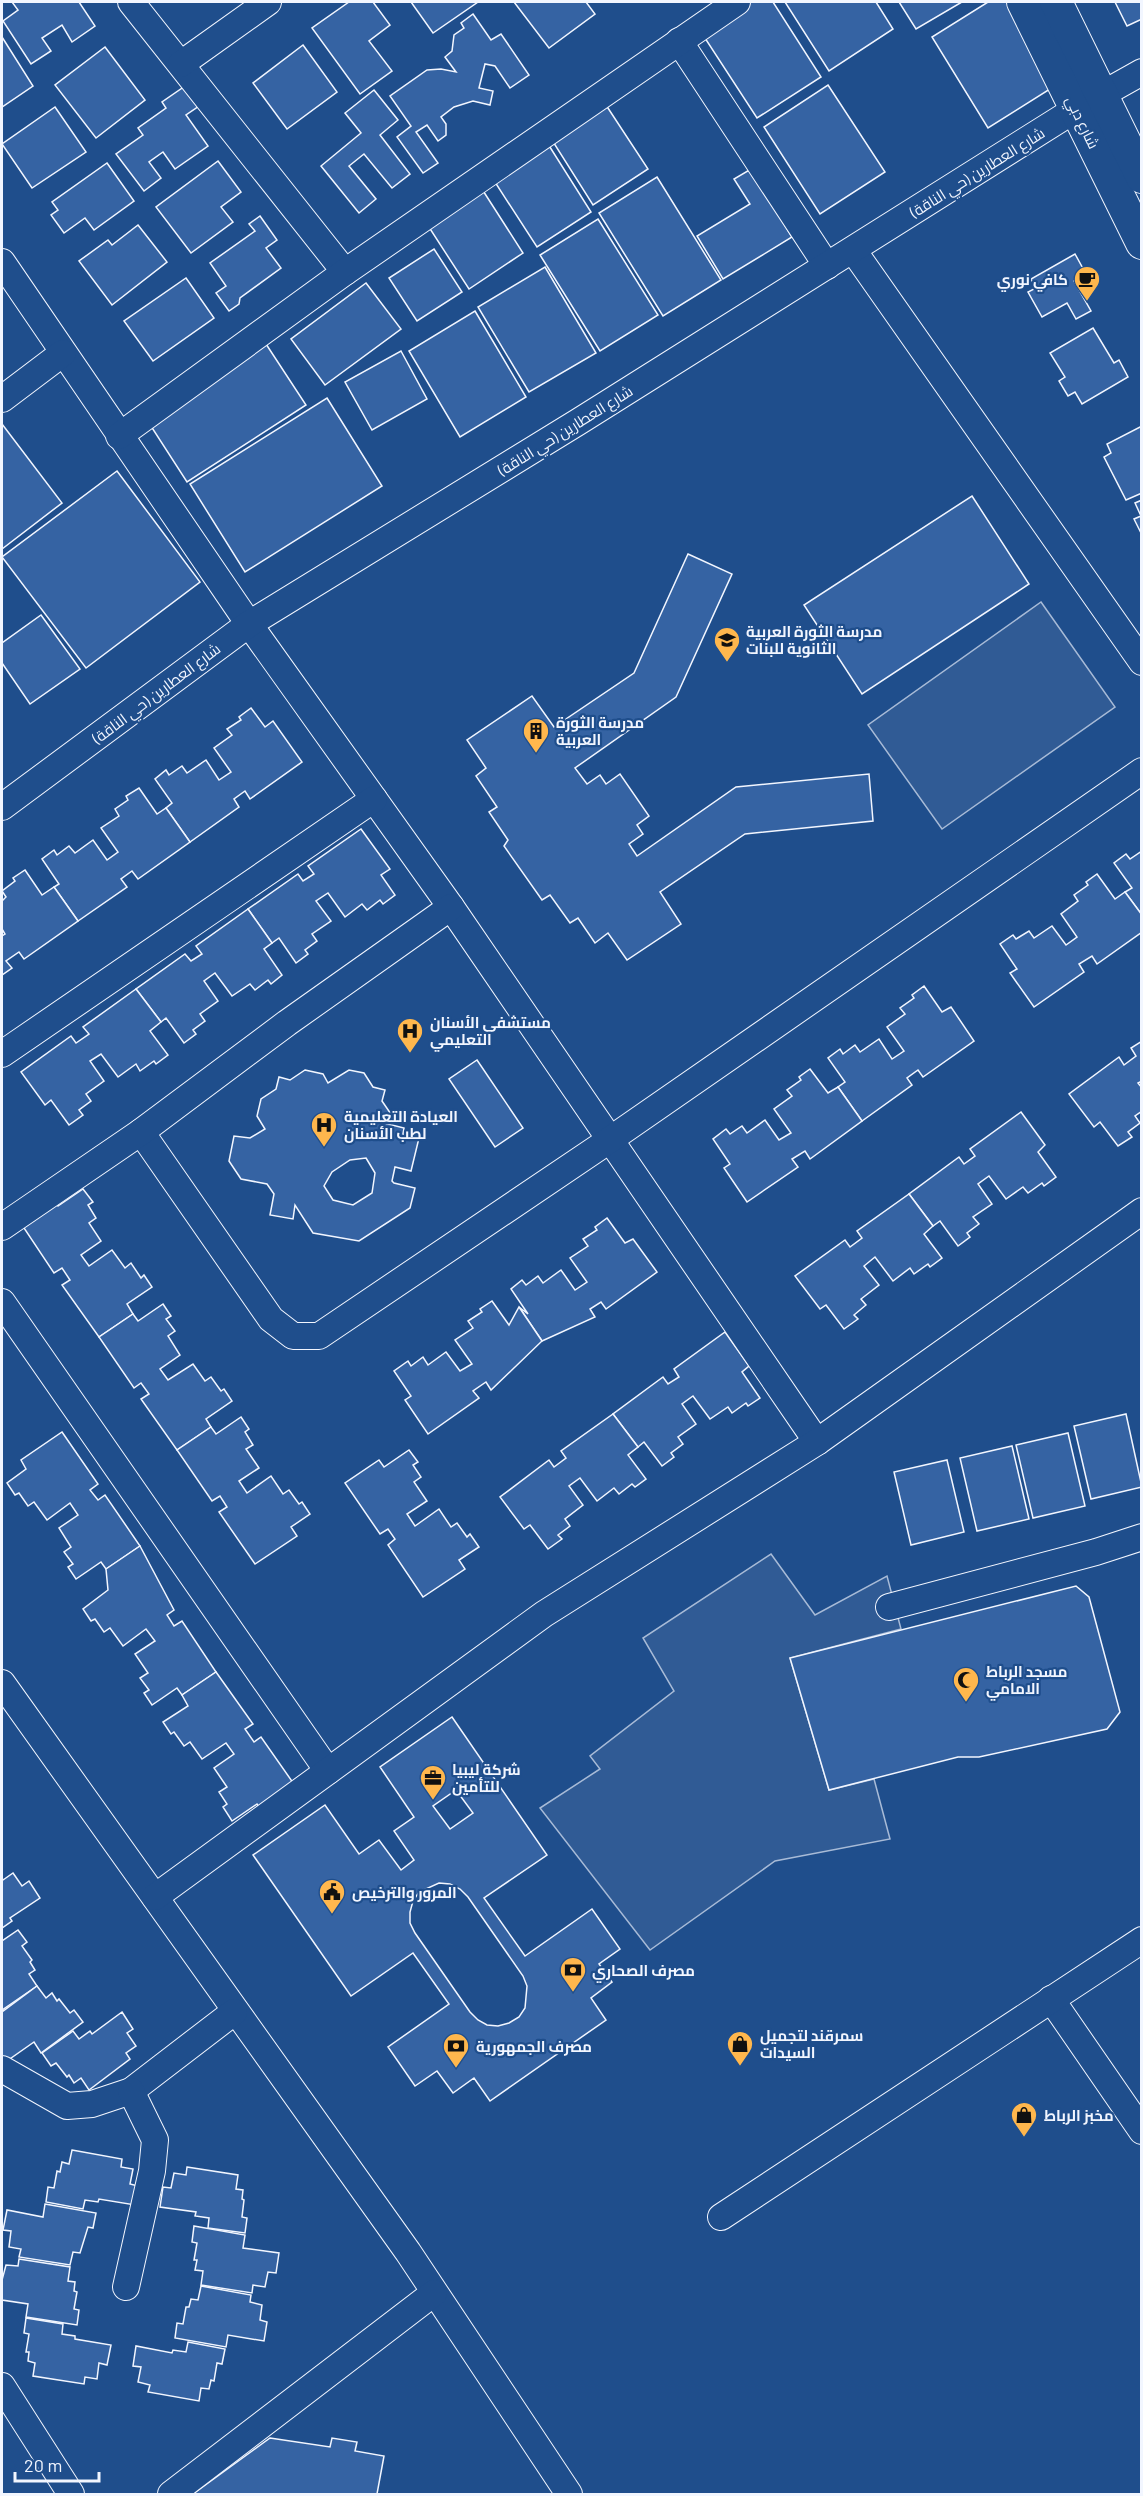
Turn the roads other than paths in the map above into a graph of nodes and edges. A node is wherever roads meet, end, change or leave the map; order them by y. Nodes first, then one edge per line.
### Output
1 (131, 2) edge
2 (268, 2) edge
3 (737, 2) edge
4 (1023, 2) edge
5 (1056, 2) edge
6 (680, 41) junction
7 (181, 64) junction
8 (1142, 72) edge
9 (1089, 101) junction
10 (1142, 177) edge
11 (1142, 243) edge
12 (853, 250) junction
13 (2, 262) edge
14 (827, 266) junction
15 (345, 272) junction
16 (63, 353) junction
17 (2, 399) edge
18 (119, 436) junction
19 (249, 624) junction
20 (1142, 662) edge
21 (1142, 771) edge
22 (374, 799) junction
23 (2, 807) edge
24 (451, 907) junction
25 (2, 1054) edge
26 (141, 1132) junction
27 (611, 1139) junction
28 (1142, 1211) edge
29 (2, 1227) edge
30 (2, 1302) edge
31 (817, 1442) junction
32 (1142, 1537) edge
33 (889, 1607) dead end
34 (2, 1683) edge
35 (328, 1771) junction
36 (155, 1897) junction
37 (1142, 1940) edge
38 (1051, 1998) junction
39 (234, 2012) junction
40 (2, 2069) edge
41 (131, 2091) junction
42 (1142, 2131) edge
43 (722, 2217) dead end
44 (126, 2287) dead end
45 (434, 2294) junction
46 (2, 2386) edge
47 (71, 2494) edge
48 (171, 2494) edge
49 (569, 2494) edge

1 - 7 street
2 - 7 street
3 - 6 street
4 - 9 street, شارع دبي
5 - 9 street, شارع دبي
6 - 14 street
6 - 15 street
7 - 15 street
8 - 9 street, شارع العطارين (حي الناقة)
9 - 10 street, شارع دبي
9 - 11 street, شارع دبي
9 - 12 street, شارع العطارين (حي الناقة)
12 - 14 street, شارع العطارين (حي الناقة)
12 - 20 street
13 - 16 street
14 - 19 street, شارع العطارين (حي الناقة)
15 - 18 street
16 - 17 street
16 - 18 street
18 - 19 street
19 - 22 street
19 - 23 street, شارع العطارين (حي الناقة)
21 - 27 street
22 - 24 street
22 - 25 street
24 - 26 street
24 - 27 street
26 - 27 street
26 - 29 street
27 - 31 street
28 - 31 street
30 - 35 street
31 - 35 street
32 - 33 street
34 - 36 street
35 - 36 street
36 - 39 street
37 - 38 street
38 - 42 street
38 - 43 street
39 - 41 street
39 - 45 street
40 - 41 street
41 - 44 street
45 - 48 street
45 - 49 street
46 - 47 street

